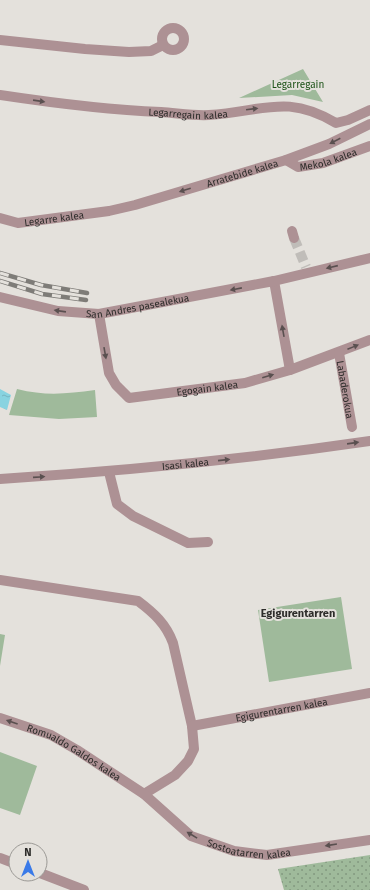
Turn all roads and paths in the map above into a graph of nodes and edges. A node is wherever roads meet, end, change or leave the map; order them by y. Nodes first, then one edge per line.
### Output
1 (0, 40) edge
2 (163, 45) dead end
3 (0, 95) edge
4 (370, 110) edge
5 (370, 124) edge
6 (370, 146) edge
7 (286, 160) junction
8 (109, 211) joint
9 (0, 218) edge
10 (370, 258) edge
11 (274, 282) junction
12 (0, 297) edge
13 (99, 314) junction
14 (370, 340) edge
15 (339, 353) junction
16 (290, 370) junction
17 (352, 427) dead end
18 (370, 441) edge
19 (109, 472) junction
20 (0, 479) edge
21 (208, 542) dead end
22 (0, 580) edge
23 (370, 693) edge
24 (0, 718) edge
25 (192, 726) junction
26 (144, 794) junction
27 (370, 840) edge
28 (48, 876) edge
29 (84, 890) edge

1 - 2 street
3 -> 4 street, Legarregain kalea
5 -> 7 street, Arratebide kalea
6 - 7 street, Mekola kalea
7 -> 8 street, Arratebide kalea
8 - 9 street, Legarre kalea
10 -> 11 street, San Andres pasealekua
11 -> 13 street, San Andres pasealekua
16 -> 11 street
13 -> 12 street, San Andres pasealekua
13 -> 16 street, Egogain kalea
15 -> 14 street, Egogain kalea
15 - 16 street, Egogain kalea
15 - 17 street, Labaderokua
19 -> 18 street, Isasi kalea
20 -> 19 street, Isasi kalea
19 - 21 street
22 - 25 street
23 - 25 street, Egigurentarren kalea
26 -> 24 street, Romualdo Galdos kalea
25 - 26 street
27 -> 26 street, Sostoatarren kalea
28 - 29 street

